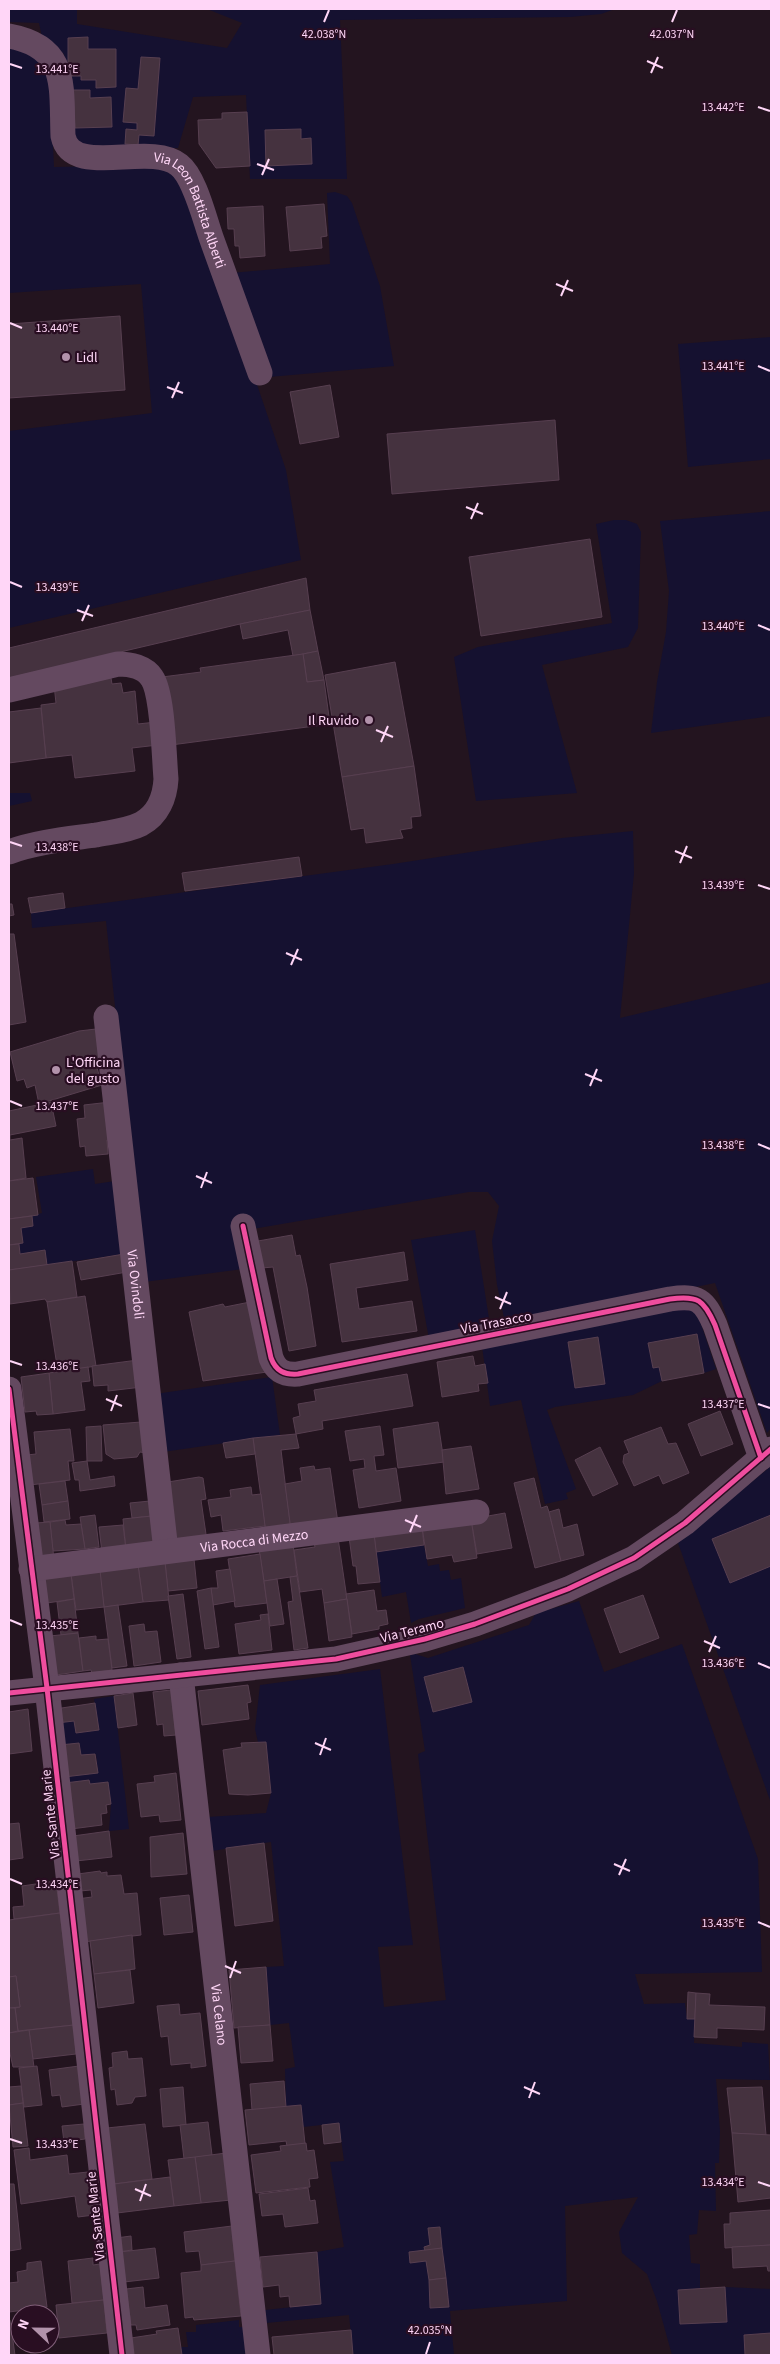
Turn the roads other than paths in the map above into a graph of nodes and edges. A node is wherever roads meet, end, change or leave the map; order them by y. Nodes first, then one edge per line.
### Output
1 (9, 36) edge
2 (260, 373) dead end
3 (9, 690) edge
4 (9, 852) edge
5 (106, 1017) dead end
6 (243, 1226) dead end
7 (9, 1389) edge
8 (766, 1453) edge
9 (477, 1512) dead end
10 (166, 1551) junction
11 (31, 1569) junction
12 (181, 1675) junction
13 (47, 1688) junction
14 (9, 1693) edge
15 (122, 2355) edge
16 (258, 2355) edge

1 - 2 street, Via Leon Battista Alberti
3 - 4 street
5 - 10 street, Via Ovindoli
6 - 8 street, Via Trasacco
7 - 11 street, Via Sante Marie
8 - 12 street, Via Teramo
9 - 10 street, Via Rocca di Mezzo
10 - 11 street, Via Rocca di Mezzo
11 - 13 street, Via Sante Marie
12 - 13 street, Via Teramo
12 - 16 street, Via Celano
13 - 14 street, Via Teramo
13 - 15 street, Via Sante Marie

